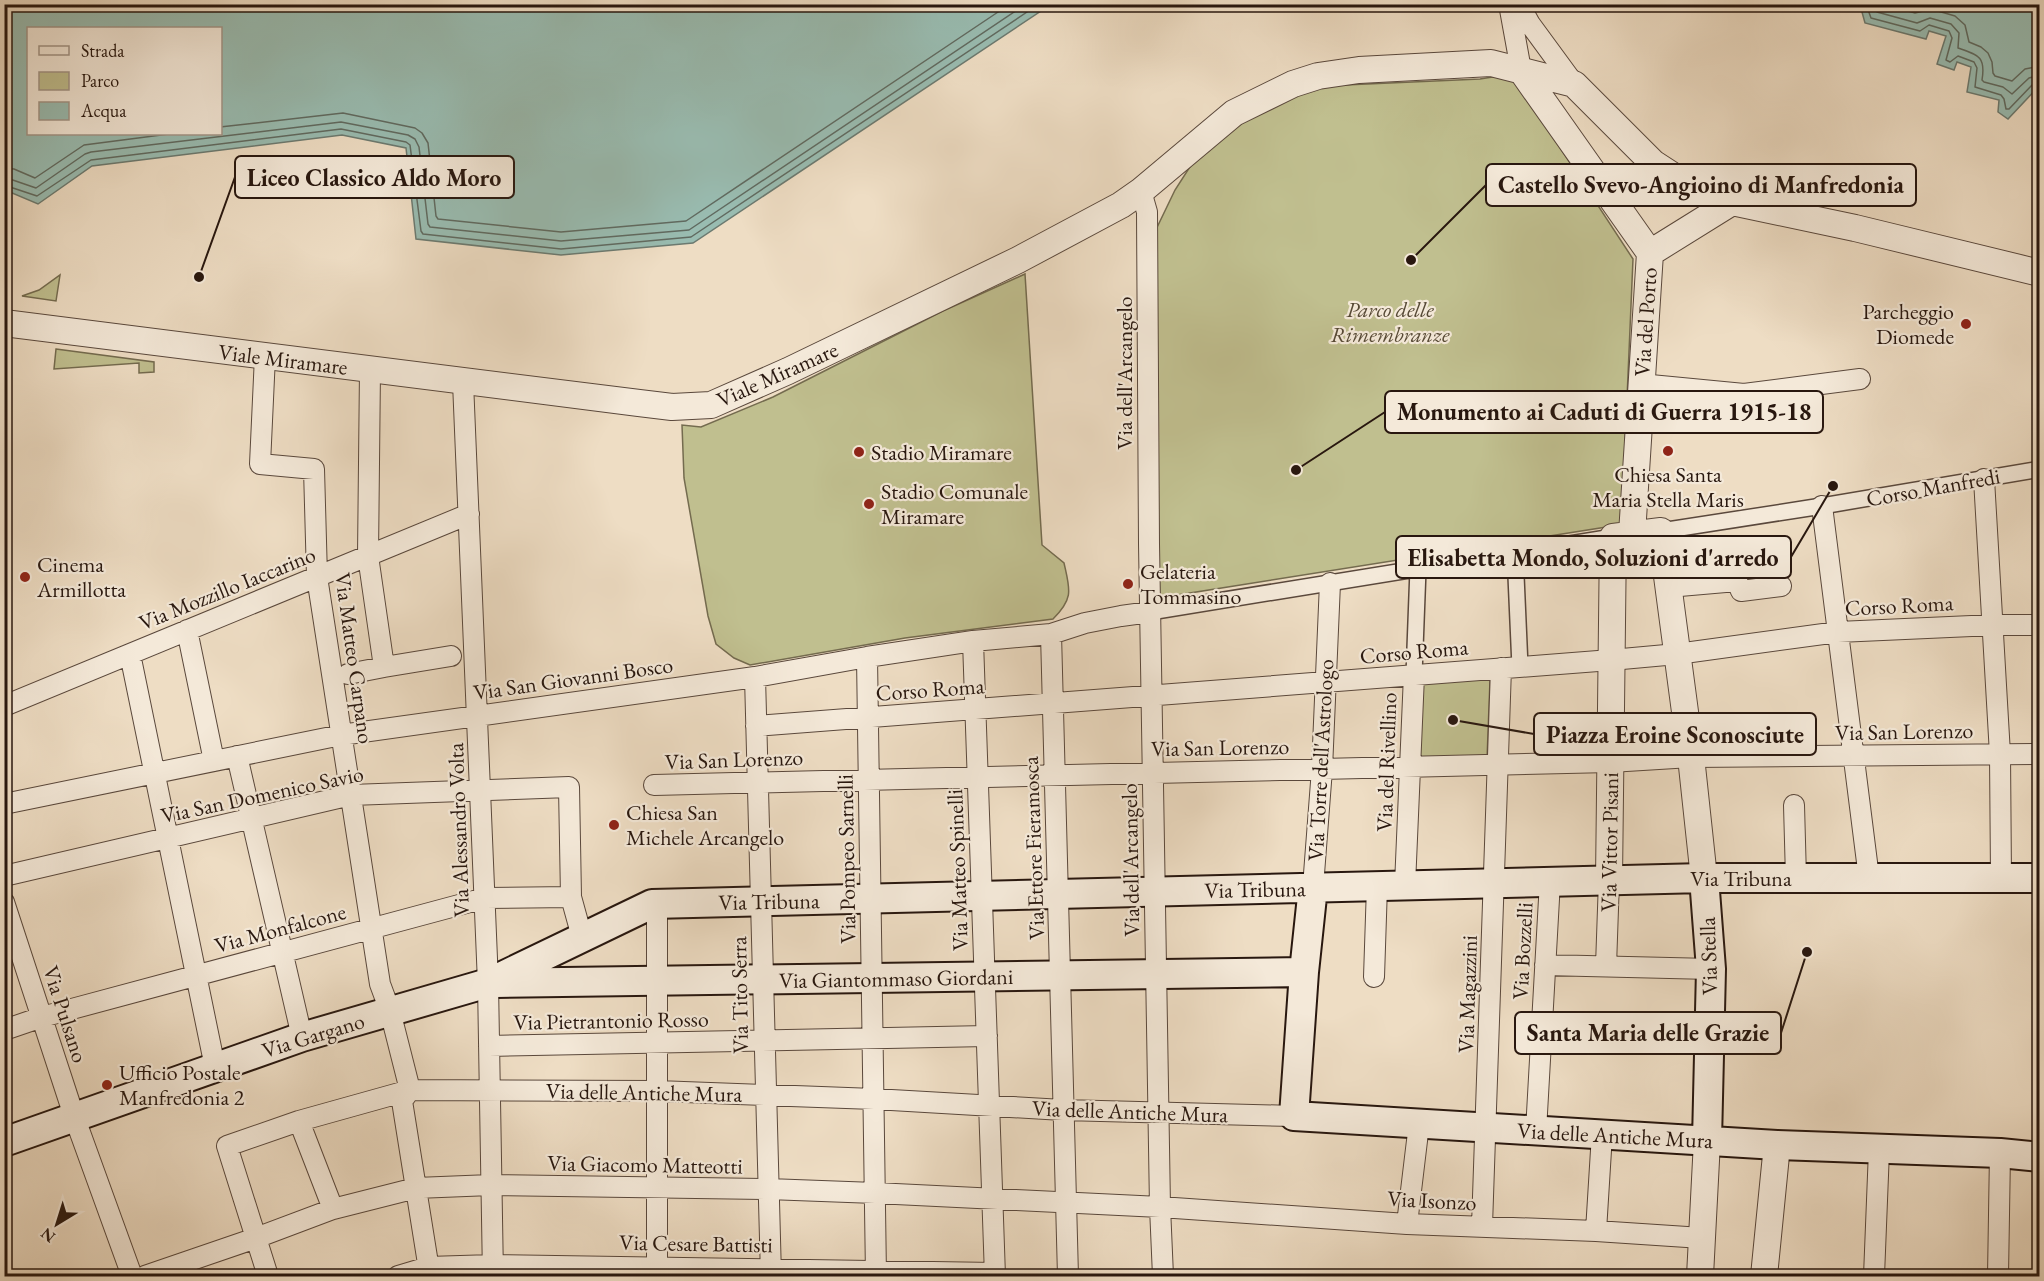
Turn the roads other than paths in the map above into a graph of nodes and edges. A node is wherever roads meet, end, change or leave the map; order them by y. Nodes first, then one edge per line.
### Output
1 (1509, 4) edge
2 (1519, 4) edge
3 (1521, 70) junction
4 (1574, 84) junction
5 (1141, 191) junction
6 (1732, 202) junction
7 (1650, 253) junction
8 (2040, 273) edge
9 (4, 323) edge
10 (266, 356) junction
11 (370, 370) junction
12 (1860, 379) dead end
13 (463, 382) junction
14 (1640, 384) junction
15 (2040, 469) edge
16 (1984, 479) junction
17 (1822, 506) junction
18 (469, 514) junction
19 (1661, 531) junction
20 (1622, 536) junction
21 (1515, 553) junction
22 (368, 556) junction
23 (1418, 569) junction
24 (317, 577) junction
25 (1330, 583) junction
26 (1781, 586) dead end
27 (1668, 587) junction
28 (1150, 612) junction
29 (1994, 625) junction
30 (2040, 626) edge
31 (188, 630) junction
32 (1838, 632) junction
33 (1051, 634) junction
34 (973, 642) junction
35 (130, 654) junction
36 (1677, 654) junction
37 (451, 656) dead end
38 (867, 657) junction
39 (1611, 660) junction
40 (384, 667) junction
41 (1511, 667) junction
42 (348, 674) dead end
43 (1414, 675) junction
44 (755, 676) junction
45 (1325, 682) junction
46 (1151, 696) junction
47 (1053, 703) junction
48 (4, 706) edge
49 (976, 710) junction
50 (477, 716) junction
51 (868, 718) junction
52 (756, 726) junction
53 (342, 735) junction
54 (2000, 754) junction
55 (2040, 754) edge
56 (237, 756) junction
57 (1853, 756) junction
58 (1691, 757) junction
59 (214, 761) junction
60 (1610, 762) junction
61 (1499, 764) junction
62 (1410, 766) junction
63 (1322, 769) junction
64 (154, 773) junction
65 (1153, 773) junction
66 (1055, 775) junction
67 (978, 777) junction
68 (869, 780) junction
69 (758, 782) junction
70 (654, 785) dead end
71 (480, 790) junction
72 (351, 795) junction
73 (4, 804) edge
74 (1794, 805) dead end
75 (251, 818) junction
76 (168, 838) junction
77 (4, 876) edge
78 (1704, 878) junction
79 (1796, 878) junction
80 (1869, 878) junction
81 (2001, 878) junction
82 (2040, 878) edge
83 (1609, 880) junction
84 (1550, 881) junction
85 (1495, 883) junction
86 (1405, 885) junction
87 (1377, 886) junction
88 (1313, 887) junction
89 (1154, 891) junction
90 (1058, 894) junction
91 (982, 896) junction
92 (572, 897) junction
93 (485, 898) junction
94 (871, 898) junction
95 (761, 901) junction
96 (4, 902) edge
97 (657, 917) dead end
98 (372, 928) junction
99 (582, 937) junction
100 (282, 953) junction
101 (1545, 965) junction
102 (1606, 966) junction
103 (1711, 969) junction
104 (1304, 972) junction
105 (1156, 974) junction
106 (1060, 975) junction
107 (196, 976) junction
108 (984, 976) junction
109 (1374, 977) dead end
110 (872, 978) junction
111 (763, 979) junction
112 (657, 981) junction
113 (488, 983) junction
114 (390, 1011) junction
115 (42, 1017) junction
116 (4, 1030) edge
117 (987, 1036) junction
118 (302, 1037) junction
119 (873, 1038) junction
120 (764, 1041) junction
121 (657, 1043) junction
122 (489, 1046) junction
123 (215, 1067) junction
124 (410, 1090) junction
125 (490, 1090) junction
126 (657, 1091) junction
127 (766, 1094) junction
128 (874, 1099) junction
129 (989, 1105) junction
130 (1064, 1110) junction
131 (1158, 1112) junction
132 (74, 1116) junction
133 (1294, 1116) junction
134 (298, 1121) junction
135 (1419, 1124) junction
136 (1486, 1128) junction
137 (1536, 1131) junction
138 (1602, 1134) junction
139 (1707, 1141) junction
140 (4, 1142) edge
141 (1777, 1145) junction
142 (1880, 1149) junction
143 (2000, 1153) junction
144 (2040, 1156) edge
145 (491, 1185) junction
146 (416, 1188) junction
147 (657, 1189) junction
148 (768, 1189) junction
149 (875, 1193) junction
150 (992, 1199) junction
151 (1066, 1202) junction
152 (1160, 1207) junction
153 (333, 1209) junction
154 (1407, 1224) junction
155 (1482, 1226) junction
156 (1596, 1231) junction
157 (256, 1238) junction
158 (1702, 1238) junction
159 (493, 1271) edge
160 (429, 1272) edge
161 (657, 1272) edge
162 (770, 1272) edge
163 (876, 1274) edge
164 (995, 1275) edge
165 (132, 1276) edge
166 (145, 1276) edge
167 (268, 1276) edge
168 (398, 1276) edge
169 (1068, 1276) edge
170 (1163, 1276) edge
171 (1700, 1276) edge
172 (1764, 1276) edge
173 (1874, 1276) edge
174 (1998, 1276) edge

1 - 3 street
2 - 4 street
3 - 4 street, Viale Miramare
3 - 5 street, Viale Miramare
3 - 7 street, Via del Porto
4 - 6 street
5 - 13 street, Viale Miramare
5 - 28 street, Via dell'Arcangelo
6 - 7 street, Via del Porto
6 - 8 street
7 - 14 street, Via del Porto
9 - 10 street, Viale Miramare
10 - 11 street, Viale Miramare
10 - 24 street, Via Matteo Carpano
11 - 13 street, Viale Miramare
11 - 22 street
12 - 14 street
13 - 18 street, Via Alessandro Volta
14 - 20 street, Via del Porto
15 - 16 street, Corso Manfredi
16 - 17 street, Corso Manfredi
16 - 29 street
17 - 19 street, Corso Manfredi
17 - 32 street
18 - 22 street, Via Mozzillo Iaccarino
18 - 50 street, Via Alessandro Volta
19 - 20 street, Corso Manfredi
19 - 27 street, Via Stella
20 - 21 street, Corso Manfredi
20 - 39 street, Via Vittor Pisani
21 - 23 street, Corso Manfredi
21 - 41 street
22 - 24 street, Via Mozzillo Iaccarino
22 - 40 street
23 - 25 street, Corso Manfredi
23 - 43 street, Via del Rivellino
24 - 31 street, Via Mozzillo Iaccarino
24 - 53 street, Via Matteo Carpano
25 - 28 street, Corso Manfredi
25 - 45 street, Via Torre dell'Astrologo
26 - 27 street
27 - 36 street, Via Stella
28 - 33 street, Via San Giovanni Bosco
28 - 46 street, Via dell'Arcangelo
29 - 30 street, Corso Roma
29 - 32 street, Corso Roma
29 - 54 street
31 - 35 street, Via Mozzillo Iaccarino
31 - 59 street
32 - 36 street, Corso Roma
32 - 57 street
33 - 34 street, Via San Giovanni Bosco
33 - 47 street, Via Ettore Fieramosca
34 - 38 street, Via San Giovanni Bosco
34 - 49 street, Via Matteo Spinelli
35 - 48 street, Via Mozzillo Iaccarino
35 - 64 street
36 - 39 street, Corso Roma
36 - 58 street, Via Stella
37 - 40 street
38 - 44 street, Via San Giovanni Bosco
38 - 51 street, Via Pompeo Sarnelli
39 - 41 street, Corso Roma
39 - 60 street, Via Vittor Pisani
40 - 42 street
41 - 43 street, Corso Roma
41 - 61 street, Via Magazzini
43 - 45 street, Corso Roma
43 - 62 street, Via del Rivellino
44 - 50 street, Via San Giovanni Bosco
44 - 52 street, Via Tito Serra
45 - 46 street, Corso Roma
45 - 63 street, Via Torre dell'Astrologo
46 - 47 street, Corso Roma
46 - 65 street, Via dell'Arcangelo
47 - 49 street, Corso Roma
47 - 66 street, Via Ettore Fieramosca
49 - 51 street, Corso Roma
49 - 67 street, Via Matteo Spinelli
50 - 53 street, Via San Giovanni Bosco
50 - 71 street, Via Alessandro Volta
51 - 52 street, Corso Roma
51 - 68 street, Via Pompeo Sarnelli
52 - 69 street, Via Tito Serra
53 - 56 street, Via San Giovanni Bosco
53 - 72 street, Via Matteo Carpano
54 - 55 street, Via San Lorenzo
54 - 57 street, Via San Lorenzo
54 - 81 street
56 - 59 street, Via San Giovanni Bosco
56 - 75 street
57 - 58 street, Via San Lorenzo
57 - 80 street
58 - 60 street, Via San Lorenzo
58 - 78 street, Via Stella
59 - 64 street, Via San Giovanni Bosco
60 - 61 street, Via San Lorenzo
60 - 83 street, Via Vittor Pisani
61 - 62 street, Via San Lorenzo
61 - 85 street, Via Magazzini
62 - 63 street, Via San Lorenzo
62 - 86 street, Via del Rivellino
63 - 65 street, Via San Lorenzo
63 - 88 street, Via Torre dell'Astrologo
64 - 73 street, Via San Giovanni Bosco
64 - 76 street
65 - 66 street, Via San Lorenzo
65 - 89 street, Via dell'Arcangelo
66 - 67 street, Via San Lorenzo
66 - 90 street, Via Ettore Fieramosca
67 - 68 street, Via San Lorenzo
67 - 91 street, Via Matteo Spinelli
68 - 69 street, Via San Lorenzo
68 - 94 street, Via Pompeo Sarnelli
69 - 70 street, Via San Lorenzo
69 - 95 street, Via Tito Serra
71 - 72 street, Via San Domenico Savio
71 - 92 street, Via San Domenico Savio
71 - 93 street, Via Alessandro Volta
72 - 75 street, Via San Domenico Savio
72 - 98 street, Via Matteo Carpano
74 - 79 street
75 - 76 street, Via San Domenico Savio
75 - 100 street
76 - 77 street, Via San Domenico Savio
76 - 107 street
78 - 79 main road, Via Tribuna
78 - 83 main road, Via Tribuna
78 - 103 main road, Via Stella
79 - 80 main road, Via Tribuna
80 - 81 main road, Via Tribuna
81 - 82 main road, Via Tribuna
83 - 84 main road, Via Tribuna
83 - 102 street, Via Vittor Pisani
84 - 85 main road, Via Tribuna
84 - 101 street, Via Bozzelli
85 - 86 main road, Via Tribuna
85 - 136 street, Via Magazzini
86 - 87 main road, Via Tribuna
87 - 88 main road, Via Tribuna
87 - 109 street
88 - 89 main road, Via Tribuna
88 - 104 main road, Via Torre dell'Astrologo
89 - 90 main road, Via Tribuna
89 - 105 street, Via dell'Arcangelo
90 - 91 main road, Via Tribuna
90 - 106 street, Via Ettore Fieramosca
91 - 94 main road, Via Tribuna
91 - 108 street, Via Matteo Spinelli
92 - 93 street, Via Monfalcone
92 - 99 street
93 - 98 street, Via Monfalcone
93 - 113 street, Via Alessandro Volta
94 - 95 main road, Via Tribuna
94 - 110 street, Via Pompeo Sarnelli
95 - 99 main road, Via Tribuna
95 - 111 street, Via Tito Serra
96 - 115 street, Via Pulsano
97 - 112 street
98 - 100 street, Via Monfalcone
98 - 114 street, Via Matteo Carpano
99 - 113 main road, Via Tribuna
100 - 107 street, Via Monfalcone
100 - 118 street
101 - 102 street
101 - 137 street, Via Bozzelli
102 - 103 street
103 - 139 main road, Via Stella
104 - 105 main road, Via Giantommaso Giordani
104 - 133 main road, Via Torre dell'Astrologo
105 - 106 main road, Via Giantommaso Giordani
105 - 131 street, Via dell'Arcangelo
106 - 108 main road, Via Giantommaso Giordani
106 - 130 street, Via Ettore Fieramosca
107 - 115 street, Via Monfalcone
107 - 123 street
108 - 110 main road, Via Giantommaso Giordani
108 - 117 street, Via Matteo Spinelli
110 - 111 main road, Via Giantommaso Giordani
110 - 119 street, Via Pompeo Sarnelli
111 - 112 main road, Via Giantommaso Giordani
111 - 120 street, Via Tito Serra
112 - 113 main road, Via Giantommaso Giordani
112 - 121 street
113 - 114 main road, Via Gargano
113 - 122 street, Via Alessandro Volta
114 - 118 main road, Via Gargano
114 - 124 street, Via Matteo Carpano
115 - 116 street, Via Monfalcone
115 - 132 street, Via Pulsano
117 - 119 street, Via Pietrantonio Rosso
117 - 129 street, Via Matteo Spinelli
118 - 123 main road, Via Gargano
119 - 120 street, Via Pietrantonio Rosso
119 - 128 street, Via Pompeo Sarnelli
120 - 121 street, Via Pietrantonio Rosso
120 - 127 street, Via Tito Serra
121 - 122 street, Via Pietrantonio Rosso
121 - 126 street
122 - 125 street, Via Alessandro Volta
123 - 132 main road, Via Gargano
124 - 125 street, Via delle Antiche Mura
124 - 134 street, Via delle Antiche Mura
124 - 146 street
125 - 126 street, Via delle Antiche Mura
125 - 145 street, Via Alessandro Volta
126 - 127 street, Via delle Antiche Mura
126 - 147 street
127 - 128 street, Via delle Antiche Mura
127 - 148 street, Via Tito Serra
128 - 129 street, Via delle Antiche Mura
128 - 149 street, Via Pompeo Sarnelli
129 - 130 street, Via delle Antiche Mura
129 - 150 street, Via Matteo Spinelli
130 - 131 street, Via delle Antiche Mura
130 - 151 street, Via Ettore Fieramosca
131 - 133 street, Via delle Antiche Mura
131 - 152 street, Via dell'Arcangelo
132 - 140 main road, Via Gargano
132 - 165 street, Via Pulsano
133 - 135 main road, Via delle Antiche Mura
134 - 153 street
134 - 157 street, Via delle Antiche Mura
135 - 136 main road, Via delle Antiche Mura
135 - 154 street
136 - 137 main road, Via delle Antiche Mura
136 - 155 street, Via Magazzini
137 - 138 main road, Via delle Antiche Mura
138 - 139 main road, Via delle Antiche Mura
138 - 156 street
139 - 141 main road, Via delle Antiche Mura
139 - 158 street, Via Stella
141 - 142 main road, Via delle Antiche Mura
141 - 172 street
142 - 143 main road, Via delle Antiche Mura
142 - 173 street
143 - 144 main road, Via delle Antiche Mura
143 - 174 street
145 - 146 street, Via Giacomo Matteotti
145 - 147 street, Via Giacomo Matteotti
145 - 159 street, Via Alessandro Volta
146 - 153 street, Via Giacomo Matteotti
146 - 160 street
147 - 148 street, Via Giacomo Matteotti
147 - 161 street
148 - 149 street, Via Giacomo Matteotti
148 - 162 street, Via Tito Serra
149 - 150 street, Via Giacomo Matteotti
149 - 163 street, Via Pompeo Sarnelli
150 - 151 street, Via Giacomo Matteotti
150 - 164 street, Via Matteo Spinelli
151 - 152 street, Via Giacomo Matteotti
151 - 169 street, Via Ettore Fieramosca
152 - 154 street, Via Isonzo
152 - 170 street, Via dell'Arcangelo
153 - 157 street, Via Giacomo Matteotti
154 - 155 street, Via Isonzo
155 - 156 street, Via Isonzo
156 - 158 street, Via Isonzo
157 - 166 street, Via Giacomo Matteotti
157 - 167 street
158 - 171 street, Via Stella
159 - 160 street, Via Cesare Battisti
159 - 161 street, Via Cesare Battisti
160 - 168 street, Via Cesare Battisti
161 - 162 street, Via Cesare Battisti
162 - 163 street, Via Cesare Battisti
163 - 164 street, Via Cesare Battisti

